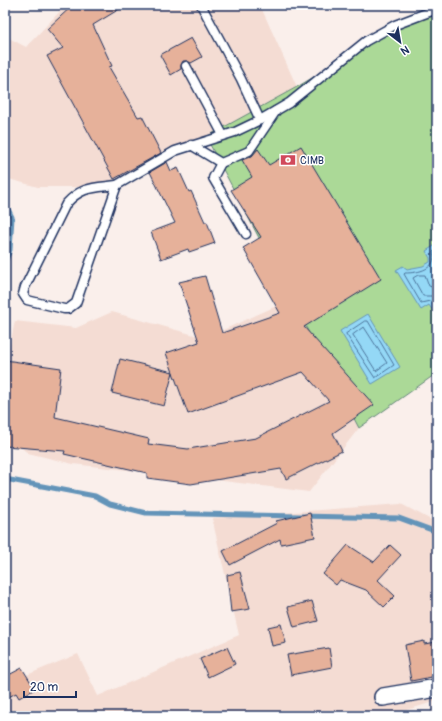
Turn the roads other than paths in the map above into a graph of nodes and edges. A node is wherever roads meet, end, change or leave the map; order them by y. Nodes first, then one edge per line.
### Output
1 (201, 5) edge
2 (437, 8) edge
3 (186, 66) dead end
4 (278, 109) junction
5 (260, 120) junction
6 (223, 135) junction
7 (191, 145) junction
8 (221, 163) junction
9 (117, 185) junction
10 (246, 234) dead end
11 (437, 688) edge
12 (383, 697) dead end

1 - 5 lane
2 - 4 lane
3 - 6 lane
4 - 5 lane
4 - 8 lane
5 - 6 lane
6 - 7 lane
7 - 8 lane
7 - 9 lane
8 - 10 lane
9 - 9 lane
11 - 12 street

